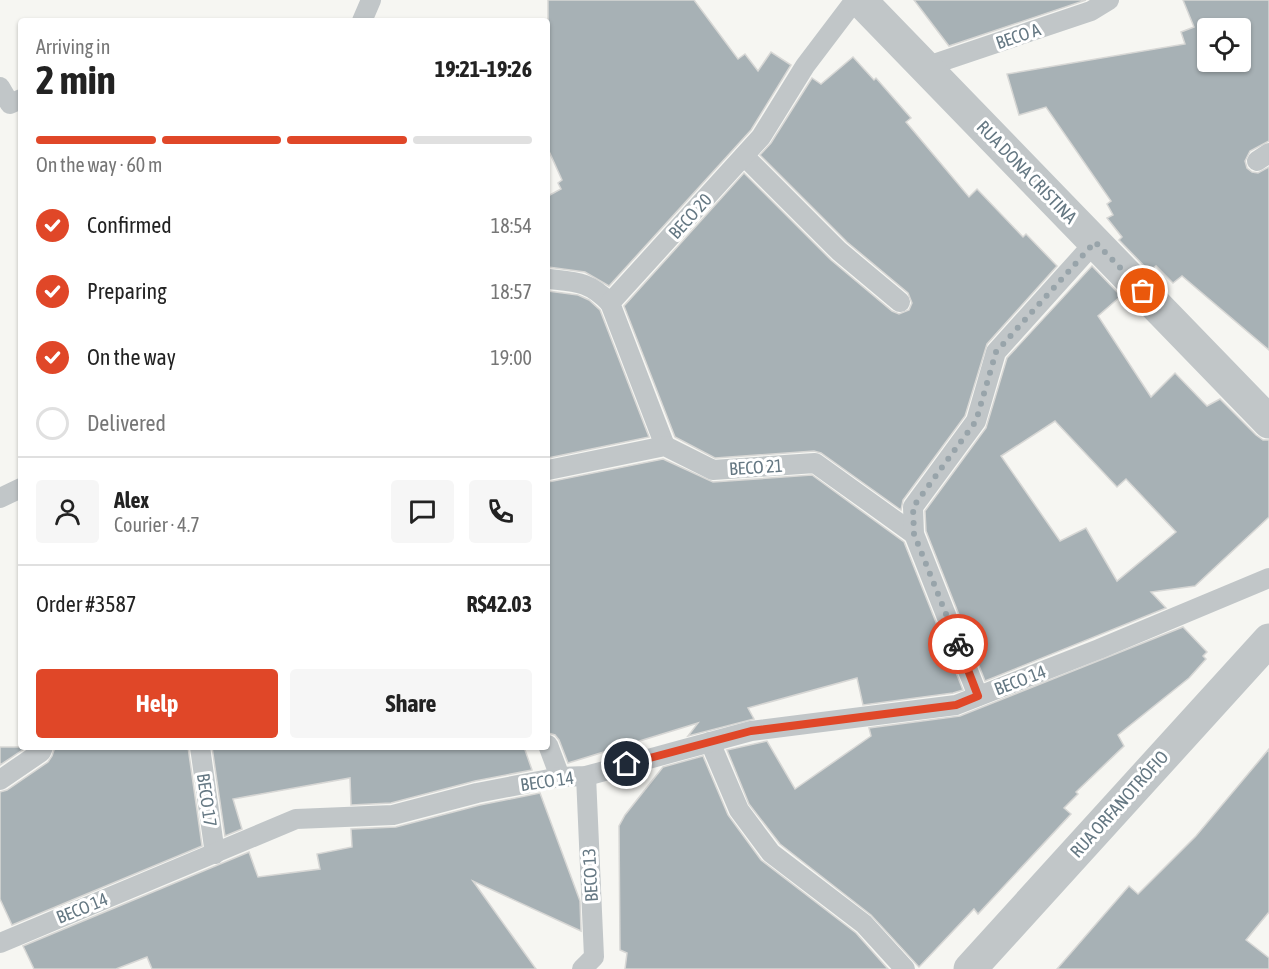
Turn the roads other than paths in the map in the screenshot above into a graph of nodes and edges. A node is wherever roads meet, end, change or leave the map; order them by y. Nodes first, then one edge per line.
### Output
1 (371, 0) edge
2 (855, 0) edge
3 (860, 0) edge
4 (1109, 0) edge
5 (363, 18) edge
6 (925, 67) junction
7 (0, 87) edge
8 (18, 100) edge
9 (744, 156) junction
10 (1095, 242) junction
11 (550, 279) edge
12 (900, 302) dead end
13 (610, 303) junction
14 (1269, 422) edge
15 (665, 446) junction
16 (550, 470) edge
17 (18, 490) edge
18 (0, 498) edge
19 (914, 534) junction
20 (1269, 578) edge
21 (1269, 640) edge
22 (978, 696) junction
23 (710, 742) junction
24 (42, 750) edge
25 (200, 750) edge
26 (550, 750) edge
27 (586, 776) junction
28 (560, 777) junction
29 (0, 780) edge
30 (215, 854) junction
31 (0, 943) edge
32 (582, 969) edge
33 (905, 969) edge
34 (970, 969) edge

1 - 5 lane
2 - 9 lane, BECO 20
3 - 6 street, RUA DONA CRISTINA
4 - 6 lane, BECO A
6 - 10 street, RUA DONA CRISTINA
7 - 8 lane
9 - 12 lane
9 - 13 lane, BECO 20
10 - 14 street, RUA DONA CRISTINA
10 - 19 lane
11 - 13 lane
13 - 15 lane
15 - 16 lane
15 - 19 lane, BECO 21
17 - 18 lane
19 - 22 lane
20 - 22 lane, BECO 14
21 - 34 street, RUA ORFANOTRÓFIO
22 - 23 lane, BECO 14
23 - 27 lane, BECO 14
23 - 33 lane
24 - 29 lane
25 - 30 lane, BECO 17
26 - 28 lane
27 - 28 lane, BECO 14
27 - 32 lane, BECO 13
28 - 30 lane, BECO 14
30 - 31 lane, BECO 14

